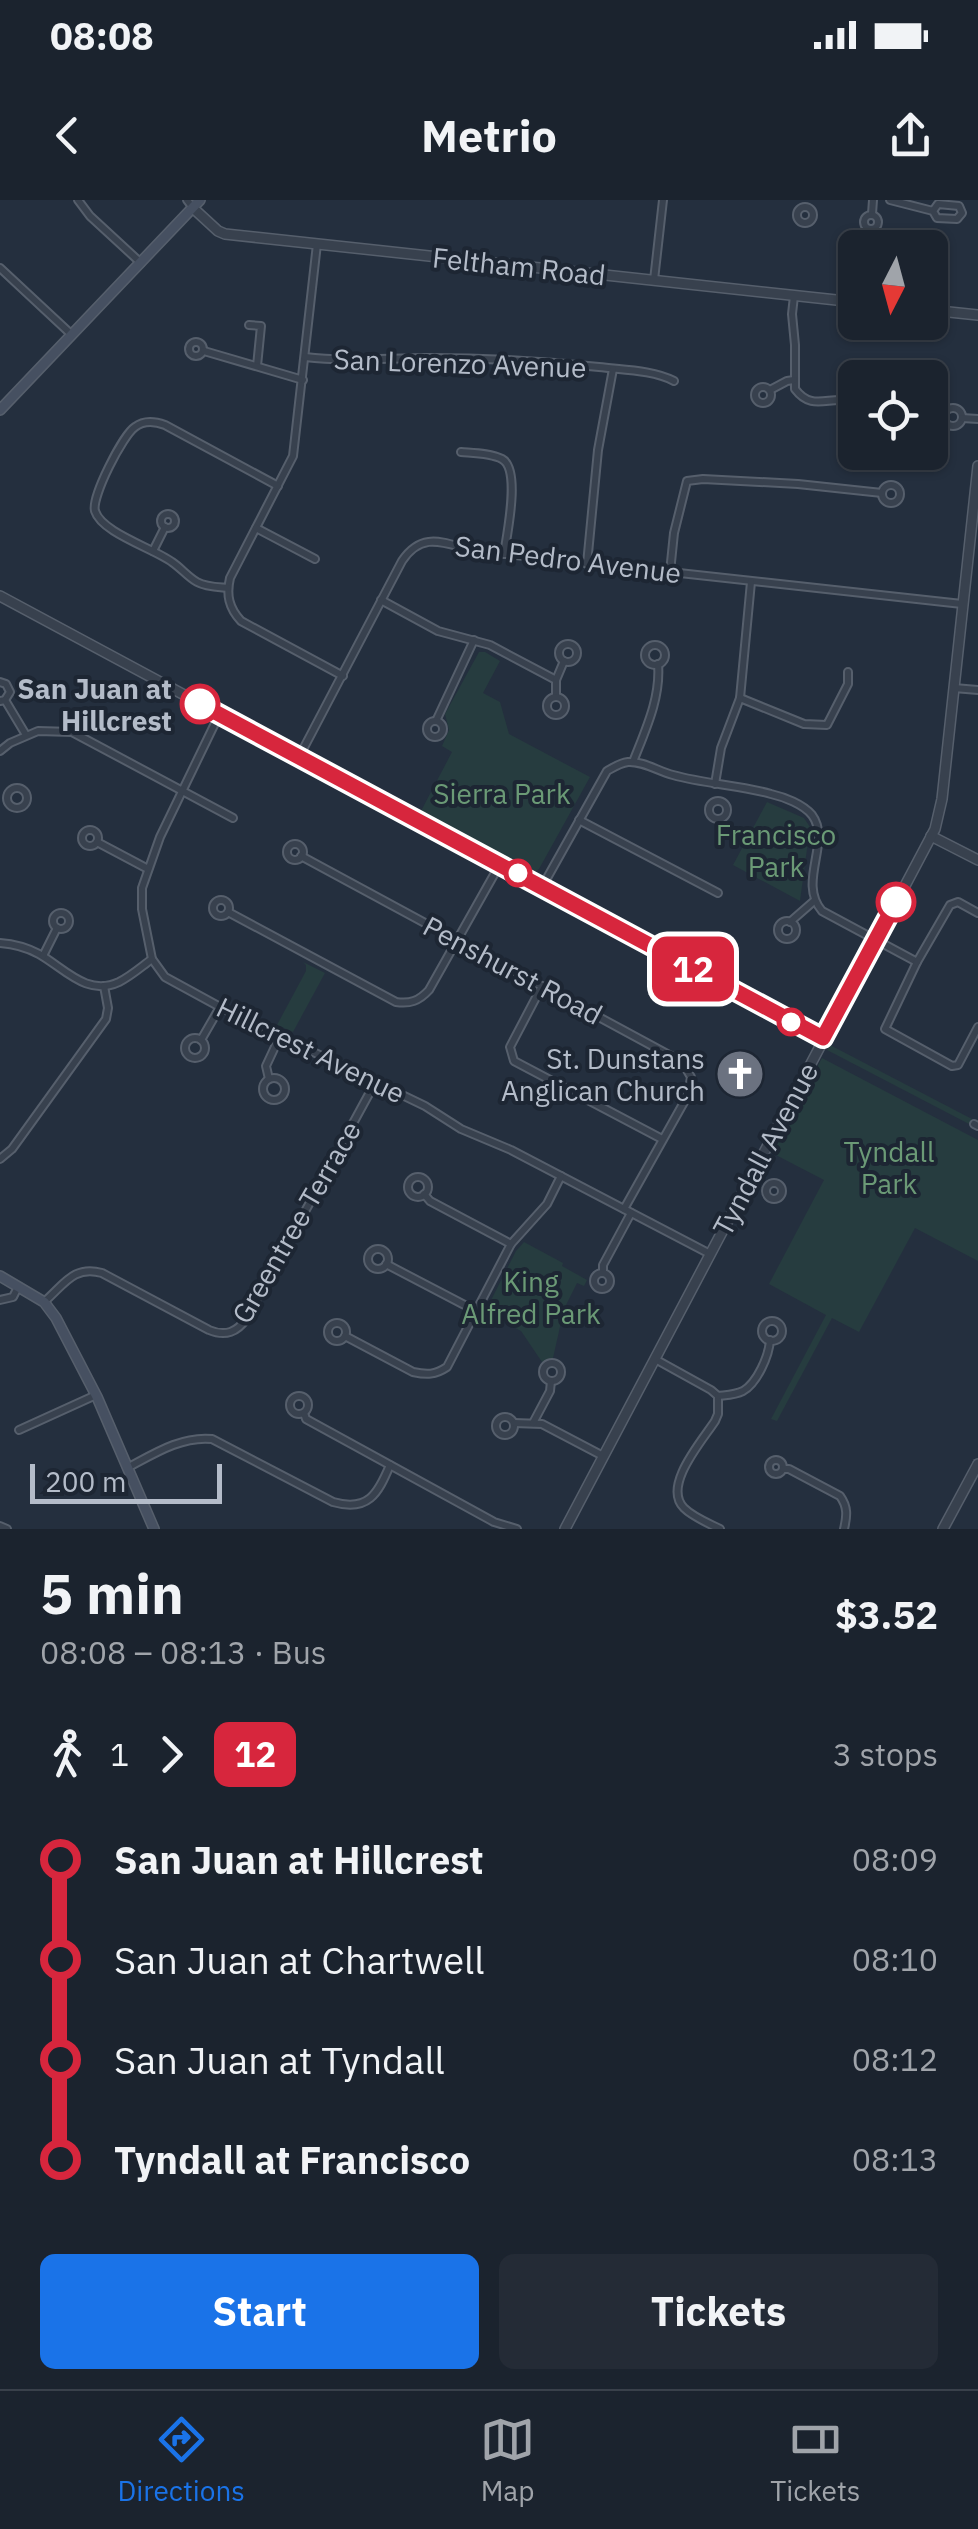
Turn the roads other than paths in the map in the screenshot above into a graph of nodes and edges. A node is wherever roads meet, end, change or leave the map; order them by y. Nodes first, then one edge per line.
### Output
1 (78, 200) edge
2 (663, 200) edge
3 (873, 200) edge
4 (890, 200) edge
5 (193, 203) edge
6 (932, 211) dead end
7 (872, 214) dead end
8 (316, 244) junction
9 (141, 263) junction
10 (0, 268) edge
11 (654, 280) junction
12 (794, 296) junction
13 (838, 300) edge
14 (948, 312) edge
15 (978, 315) edge
16 (249, 325) dead end
17 (72, 335) junction
18 (204, 351) dead end
19 (305, 357) junction
20 (257, 366) junction
21 (613, 368) junction
22 (302, 380) junction
23 (794, 380) junction
24 (674, 382) dead end
25 (770, 390) dead end
26 (838, 399) edge
27 (0, 410) edge
28 (962, 418) dead end
29 (978, 419) edge
30 (461, 452) dead end
31 (978, 466) edge
32 (279, 486) junction
33 (882, 494) dead end
34 (164, 528) dead end
35 (256, 528) junction
36 (153, 551) junction
37 (504, 554) junction
38 (315, 559) dead end
39 (587, 564) junction
40 (670, 572) junction
41 (751, 582) junction
42 (228, 588) junction
43 (0, 596) edge
44 (382, 600) junction
45 (962, 604) junction
46 (474, 640) junction
47 (564, 661) dead end
48 (658, 664) dead end
49 (848, 672) dead end
50 (343, 676) junction
51 (556, 680) junction
52 (0, 682) edge
53 (954, 688) junction
54 (978, 690) edge
55 (556, 696) dead end
56 (740, 698) junction
57 (3, 700) edge
58 (219, 715) junction
59 (436, 721) dead end
60 (26, 735) junction
61 (0, 751) edge
62 (299, 757) junction
63 (633, 762) junction
64 (718, 784) junction
65 (0, 789) edge
66 (182, 790) junction
67 (8, 794) dead end
68 (719, 801) dead end
69 (233, 818) dead end
70 (579, 820) junction
71 (932, 836) junction
72 (97, 842) dead end
73 (301, 856) dead end
74 (978, 860) edge
75 (500, 864) junction
76 (148, 868) junction
77 (542, 886) junction
78 (718, 894) dead end
79 (814, 901) junction
80 (228, 912) dead end
81 (978, 913) edge
82 (790, 922) dead end
83 (57, 928) dead end
84 (458, 940) junction
85 (876, 940) junction
86 (0, 943) edge
87 (42, 956) junction
88 (152, 958) junction
89 (917, 962) junction
90 (104, 986) junction
91 (542, 986) junction
92 (220, 1006) junction
93 (978, 1027) edge
94 (280, 1036) junction
95 (823, 1038) junction
96 (202, 1040) dead end
97 (500, 1054) dead end
98 (510, 1055) junction
99 (269, 1080) dead end
100 (376, 1082) junction
101 (662, 1139) junction
102 (0, 1159) edge
103 (561, 1176) junction
104 (750, 1179) junction
105 (767, 1187) dead end
106 (424, 1194) dead end
107 (627, 1211) junction
108 (511, 1244) junction
109 (710, 1254) junction
110 (386, 1264) dead end
111 (602, 1273) dead end
112 (0, 1276) edge
113 (18, 1286) junction
114 (0, 1300) edge
115 (44, 1302) junction
116 (476, 1311) junction
117 (345, 1336) dead end
118 (770, 1340) dead end
119 (654, 1360) junction
120 (551, 1381) dead end
121 (96, 1395) junction
122 (718, 1396) junction
123 (304, 1413) dead end
124 (514, 1423) dead end
125 (533, 1423) junction
126 (20, 1430) dead end
127 (603, 1456) junction
128 (978, 1464) edge
129 (390, 1465) junction
130 (129, 1468) junction
131 (784, 1469) dead end
132 (0, 1526) edge
133 (7, 1529) edge
134 (154, 1529) edge
135 (517, 1529) edge
136 (565, 1529) edge
137 (720, 1529) edge
138 (844, 1529) edge
139 (943, 1529) edge

1 - 9 street
2 - 11 street
3 - 7 street
4 - 6 street
5 - 8 street, Feltham Road
5 - 9 main road
8 - 11 street, Feltham Road
8 - 19 street
9 - 17 main road
10 - 17 street
11 - 12 street, Feltham Road
12 - 13 street, Feltham Road
12 - 23 street
14 - 15 street
16 - 20 street
17 - 27 main road
18 - 20 street
19 - 21 street, San Lorenzo Avenue
19 - 22 street
20 - 22 street
21 - 24 street, San Lorenzo Avenue
21 - 39 street
22 - 32 street
23 - 25 street
23 - 26 street
28 - 29 street
30 - 37 street
31 - 45 street, Tyndall Avenue
32 - 35 street
32 - 36 street
33 - 40 street
34 - 36 street
35 - 38 street
35 - 42 street
36 - 42 street
37 - 39 street, San Pedro Avenue
37 - 44 street, San Pedro Avenue
39 - 40 street, San Pedro Avenue
40 - 41 street, San Pedro Avenue
41 - 45 street, San Pedro Avenue
41 - 56 street
42 - 50 street
43 - 58 street
44 - 46 street
44 - 50 street, San Pedro Avenue
45 - 53 street, Tyndall Avenue
46 - 51 street
46 - 59 street
47 - 51 street
48 - 63 street
49 - 56 street
50 - 62 street, San Pedro Avenue
51 - 55 street
52 - 57 street
53 - 54 street
53 - 71 street, Tyndall Avenue
56 - 64 street
57 - 60 street
58 - 62 street
58 - 66 street
60 - 61 street
60 - 66 street
62 - 75 street
63 - 64 street
63 - 70 street
64 - 68 street
64 - 79 street
65 - 67 street
66 - 69 street
66 - 76 street
70 - 77 street
70 - 78 street
71 - 74 street
71 - 85 street, Tyndall Avenue
72 - 76 street
73 - 84 street, Penshurst Road
75 - 77 street
75 - 84 street
76 - 88 street
77 - 95 street
79 - 82 street
79 - 85 street
80 - 84 street
81 - 89 street
83 - 87 street
84 - 91 street, Penshurst Road
85 - 89 street
85 - 95 street, Tyndall Avenue
86 - 87 street
87 - 90 street
88 - 90 street
88 - 92 street, Hillcrest Avenue
89 - 93 street
90 - 102 street
91 - 98 street
91 - 101 street, Penshurst Road
92 - 94 street, Hillcrest Avenue
92 - 96 street
94 - 99 street
94 - 100 street, Hillcrest Avenue
95 - 104 street, Tyndall Avenue
97 - 98 street
98 - 101 street
100 - 103 street, Hillcrest Avenue
100 - 115 street, Greentree Terrace
101 - 107 street, Penshurst Road
103 - 107 street, Hillcrest Avenue
103 - 108 street
104 - 105 street
104 - 109 street, Tyndall Avenue
106 - 108 street
107 - 109 street, Hillcrest Avenue
107 - 111 street, Penshurst Road
108 - 116 street
109 - 119 street, Tyndall Avenue
110 - 116 street
112 - 113 main road
113 - 114 street
113 - 115 main road
115 - 121 main road
116 - 117 street
118 - 122 street
119 - 122 street
119 - 127 street, Tyndall Avenue
120 - 125 street
121 - 126 street
121 - 130 main road
122 - 137 street
123 - 129 street
124 - 125 street
125 - 127 street
127 - 136 street, Tyndall Avenue
128 - 139 street
129 - 130 street
129 - 135 street
130 - 134 main road
131 - 138 street
132 - 133 street

